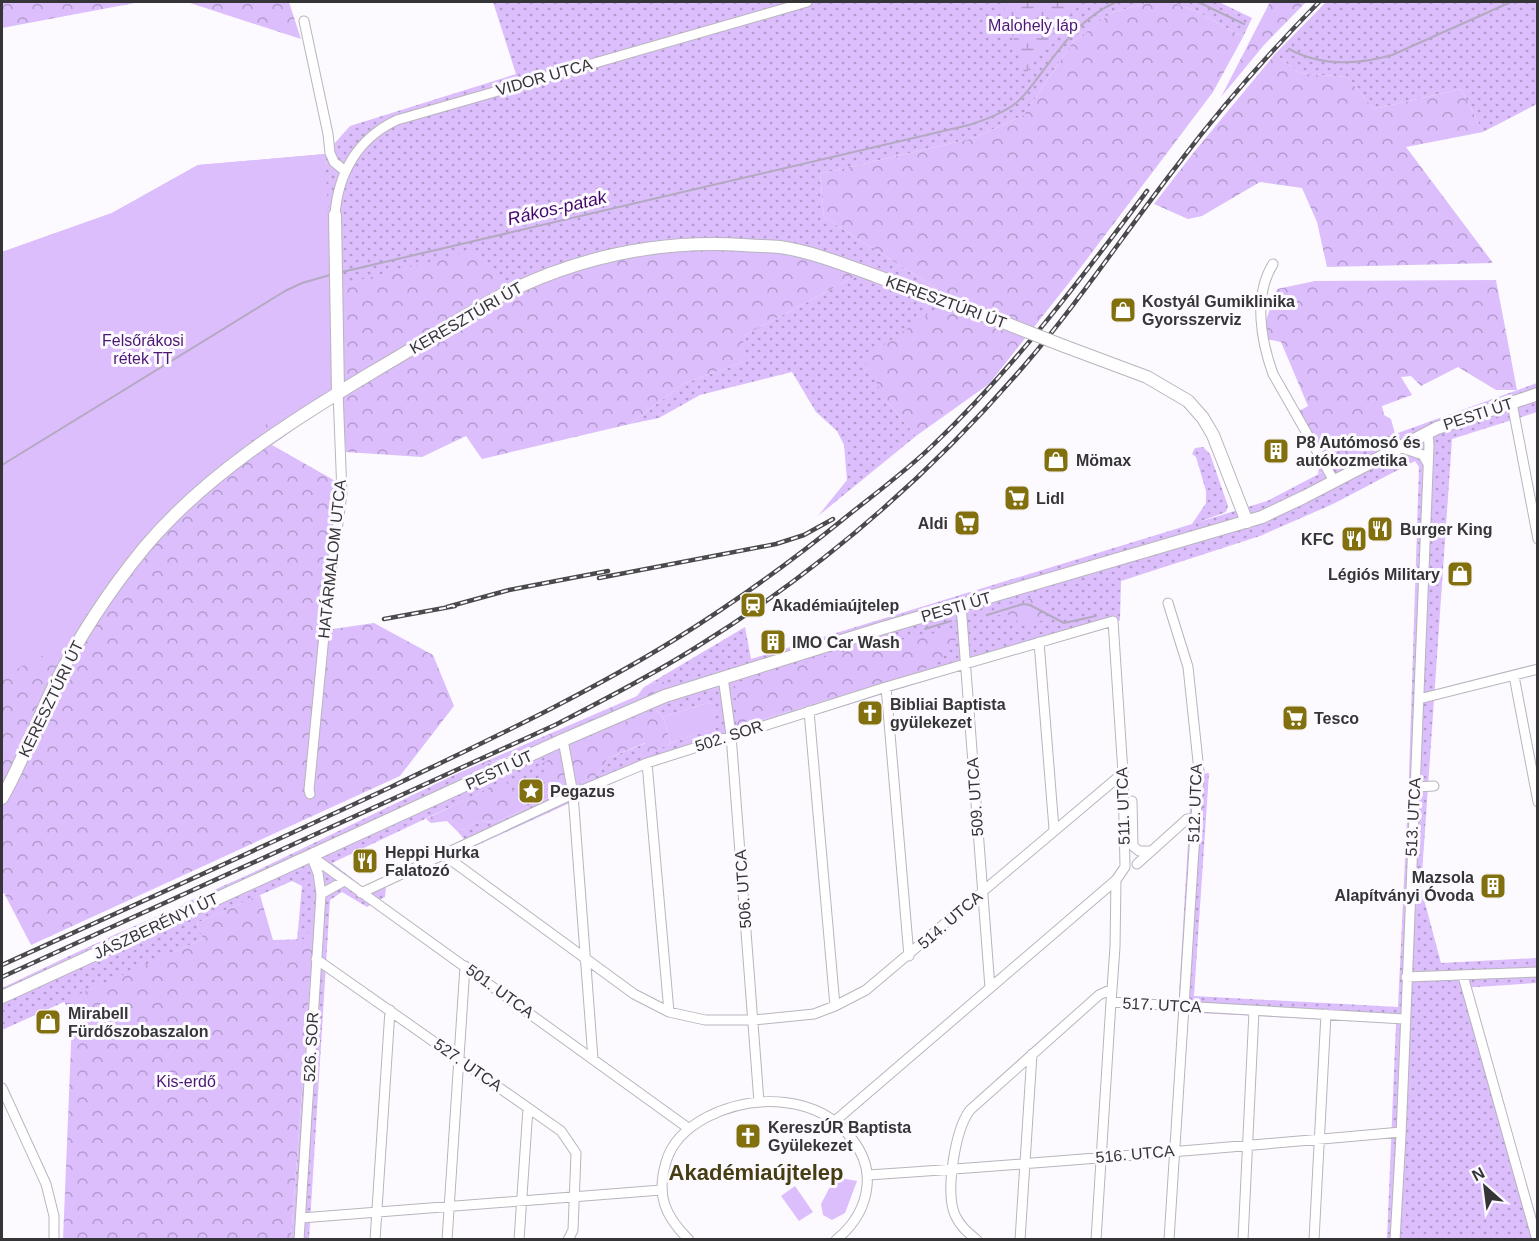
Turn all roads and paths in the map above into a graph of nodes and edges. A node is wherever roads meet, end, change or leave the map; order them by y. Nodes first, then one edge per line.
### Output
1 (807, 2) edge
2 (304, 21) dead end
3 (345, 171) junction
4 (335, 215) joint
5 (1273, 264) dead end
6 (339, 374) junction
7 (362, 379) junction
8 (338, 392) junction
9 (1538, 394) edge
10 (1512, 403) junction
11 (1428, 432) junction
12 (1399, 447) junction
13 (1428, 466) junction
14 (1334, 481) junction
15 (1247, 522) junction
16 (1538, 539) edge
17 (1168, 603) dead end
18 (961, 605) junction
19 (1113, 621) joint
20 (1039, 642) junction
21 (965, 663) junction
22 (1538, 669) edge
23 (1514, 676) junction
24 (723, 677) junction
25 (886, 687) junction
26 (1419, 699) junction
27 (809, 711) junction
28 (731, 735) junction
29 (564, 740) junction
30 (647, 763) junction
31 (1123, 773) junction
32 (1434, 786) dead end
33 (1414, 787) junction
34 (310, 794) dead end
35 (573, 794) junction
36 (2, 798) edge
37 (1132, 801) dead end
38 (1538, 802) edge
39 (1196, 818) junction
40 (1054, 830) junction
41 (1151, 851) junction
42 (444, 855) junction
43 (311, 856) junction
44 (1137, 864) dead end
45 (1116, 880) junction
46 (344, 881) junction
47 (982, 892) junction
48 (361, 893) junction
49 (321, 894) junction
50 (909, 956) junction
51 (586, 957) junction
52 (316, 959) junction
53 (465, 966) junction
54 (1538, 972) edge
55 (1462, 976) junction
56 (1406, 977) junction
57 (990, 988) junction
58 (1112, 989) junction
59 (2, 997) edge
60 (1111, 1002) junction
61 (1183, 1005) junction
62 (835, 1006) junction
63 (390, 1010) junction
64 (669, 1011) junction
65 (1254, 1011) junction
66 (1326, 1014) junction
67 (754, 1020) junction
68 (1404, 1020) junction
69 (1032, 1054) junction
70 (458, 1058) junction
71 (593, 1059) junction
72 (2, 1088) edge
73 (759, 1102) junction
74 (528, 1108) junction
75 (835, 1121) junction
76 (688, 1128) junction
77 (1401, 1132) junction
78 (1320, 1139) junction
79 (1248, 1145) junction
80 (1175, 1150) junction
81 (1101, 1157) junction
82 (1025, 1165) junction
83 (952, 1169) junction
84 (868, 1175) junction
85 (661, 1190) junction
86 (575, 1198) junction
87 (521, 1202) junction
88 (449, 1207) junction
89 (377, 1213) junction
90 (301, 1218) junction
91 (840, 1238) edge
92 (54, 1239) edge
93 (299, 1239) edge
94 (375, 1239) edge
95 (447, 1239) edge
96 (519, 1239) edge
97 (568, 1239) edge
98 (689, 1239) edge
99 (977, 1239) edge
100 (1020, 1239) edge
101 (1096, 1239) edge
102 (1169, 1239) edge
103 (1243, 1239) edge
104 (1314, 1239) edge
105 (1395, 1239) edge
106 (1537, 1239) edge

1 - 3 street, VIDOR UTCA
2 - 3 street
3 - 4 street, VIDOR UTCA
4 - 6 main road, HATÁRMALOM UTCA
5 - 14 street
6 - 7 main road
6 - 8 main road, HATÁRMALOM UTCA
7 - 8 main road, KERESZTÚRI ÚT
7 - 15 main road, KERESZTÚRI ÚT, bridge
8 - 34 street, HATÁRMALOM UTCA
8 - 36 main road, KERESZTÚRI ÚT
9 - 10 main road, PESTI ÚT
10 - 11 main road, PESTI ÚT
10 - 16 street
11 - 12 main road, PESTI ÚT
11 - 13 street, 513. UTCA
12 - 13 street
12 - 14 main road, PESTI ÚT
13 - 26 street, 513. UTCA
14 - 15 main road, PESTI ÚT
15 - 18 main road, PESTI ÚT
17 - 39 street, 512. UTCA
18 - 21 street, 509. UTCA
18 - 24 main road, PESTI ÚT
19 - 20 street, 502. SOR
19 - 31 street, 511. UTCA
20 - 21 street, 502. SOR
20 - 40 street
21 - 25 street, 502. SOR
21 - 47 street, 509. UTCA
22 - 23 street
23 - 26 street
23 - 38 street
24 - 28 street, 506. UTCA
24 - 29 main road, PESTI ÚT
25 - 27 street, 502. SOR
25 - 50 street
26 - 33 street, 513. UTCA
27 - 28 street, 502. SOR
27 - 62 street
28 - 30 street, 502. SOR
28 - 67 street, 506. UTCA
29 - 35 street
29 - 43 main road, PESTI ÚT
30 - 35 street, 502. SOR
30 - 64 street
31 - 40 street, 514. UTCA
31 - 45 street, 511. UTCA
32 - 33 street
33 - 56 street, 513. UTCA
35 - 42 street, 502. SOR
35 - 51 street
37 - 41 street, 511. UTCA
39 - 41 street
39 - 61 street, 512. UTCA
40 - 47 street, 514. UTCA
41 - 44 street
42 - 48 street, 502. SOR
42 - 51 street, 514. UTCA
43 - 46 street, 501. UTCA
43 - 49 street, 526. SOR
43 - 59 main road, JÁSZBERÉNYI ÚT
45 - 57 street
45 - 58 street, 511. UTCA
46 - 48 street, 501. UTCA
46 - 49 street
47 - 50 street, 514. UTCA
47 - 57 street, 509. UTCA
48 - 53 street, 501. UTCA
49 - 52 street, 526. SOR
50 - 62 street, 514. UTCA
51 - 64 street, 514. UTCA
51 - 71 street
52 - 63 street, 527. UTCA
52 - 90 street, 526. SOR
53 - 70 street
53 - 71 street, 501. UTCA
54 - 55 street
55 - 56 street
55 - 106 street
56 - 68 street, 513. UTCA
57 - 75 street
58 - 60 street, 517. UTCA
58 - 69 street, 517. UTCA
60 - 61 street, 517. UTCA
60 - 81 street
61 - 65 street, 517. UTCA
61 - 80 street, 512. UTCA
62 - 67 street, 514. UTCA
63 - 70 street, 527. UTCA
63 - 89 street
64 - 67 street, 514. UTCA
65 - 66 street, 517. UTCA
65 - 79 street
66 - 68 street, 517. UTCA
66 - 78 street
67 - 73 street, 506. UTCA
68 - 77 street, 513. UTCA
69 - 82 street
69 - 83 street, 517. UTCA
70 - 74 street, 527. UTCA
70 - 88 street
71 - 76 street, 501. UTCA
72 - 92 street
73 - 75 street
73 - 76 street
74 - 86 street, 527. UTCA
74 - 87 street
75 - 84 street
76 - 85 street
77 - 78 street, 516. UTCA
77 - 105 street, 513. UTCA
78 - 79 street, 516. UTCA
78 - 104 street
79 - 80 street, 516. UTCA
79 - 103 street
80 - 81 street, 516. UTCA
80 - 102 street, 512. UTCA
81 - 82 street, 516. UTCA
81 - 101 street
82 - 83 street, 516. UTCA
82 - 100 street
83 - 84 street, 516. UTCA
83 - 99 street, 517. UTCA
84 - 91 street
85 - 86 street
85 - 98 street
86 - 87 street
86 - 97 street, 527. UTCA
87 - 88 street
87 - 96 street
88 - 89 street
88 - 95 street
89 - 90 street
89 - 94 street
90 - 93 street, 526. SOR

